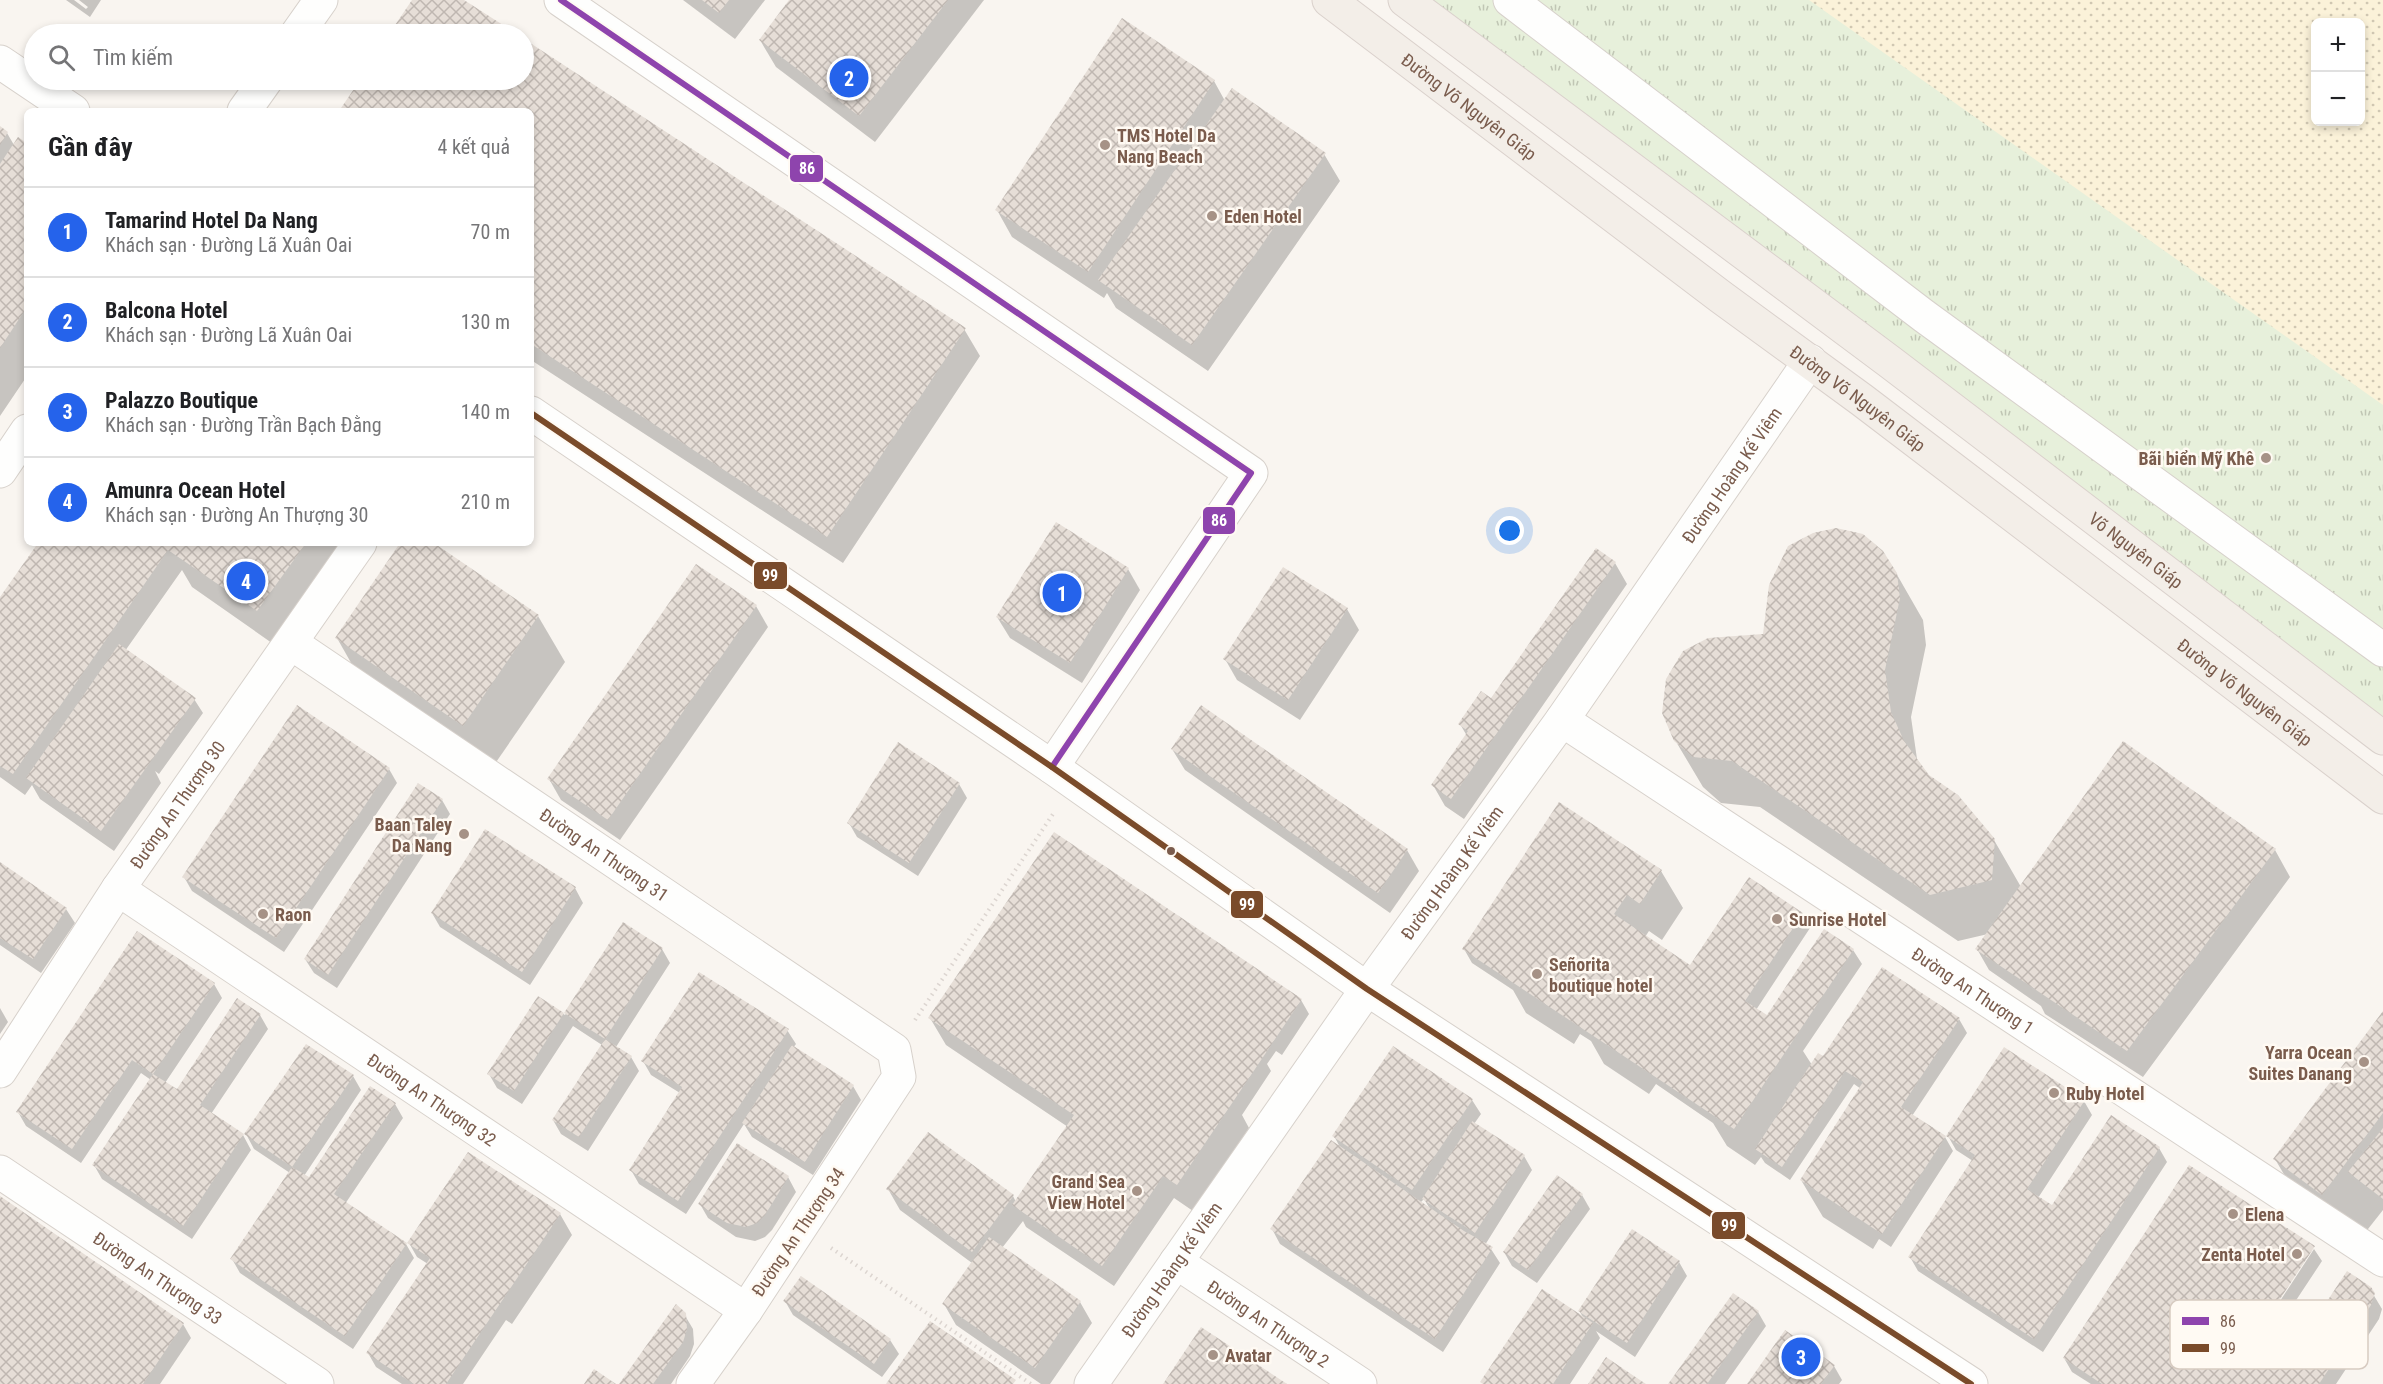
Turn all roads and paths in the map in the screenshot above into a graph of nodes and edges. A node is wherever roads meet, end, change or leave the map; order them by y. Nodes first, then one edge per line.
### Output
1 (321, 0) edge
2 (561, 0) edge
3 (1329, 0) edge
4 (1405, 0) edge
5 (1510, 0) edge
6 (304, 24) edge
7 (0, 62) edge
8 (24, 78) edge
9 (42, 90) edge
10 (259, 90) edge
11 (69, 108) edge
12 (246, 108) edge
13 (1837, 322) junction
14 (1809, 361) junction
15 (534, 415) edge
16 (24, 435) edge
17 (0, 471) edge
18 (358, 546) edge
19 (291, 643) junction
20 (2383, 650) edge
21 (1562, 720) junction
22 (2383, 738) edge
23 (1052, 767) junction
24 (2383, 797) edge
25 (118, 889) junction
26 (1367, 989) junction
27 (897, 1064) junction
28 (0, 1071) edge
29 (0, 1172) edge
30 (801, 1227) junction
31 (2383, 1260) edge
32 (1176, 1262) junction
33 (746, 1310) junction
34 (317, 1384) edge
35 (693, 1384) edge
36 (1031, 1384) edge
37 (1091, 1384) edge
38 (1360, 1384) edge
39 (1971, 1384) edge

1 - 6 street
2 - 23 street
3 - 14 main road, Đường Võ Nguyên Giáp
4 - 13 main road
5 - 20 street
7 - 8 street
9 - 11 street
10 - 12 street
13 - 14 main road
13 - 22 main road, Võ Nguyên Giáp
14 - 21 street, Đường Hoàng Kế Viêm
14 - 24 main road, Đường Võ Nguyên Giáp
15 - 23 street
16 - 17 street
18 - 19 street, Đường An Thượng 30
19 - 25 street, Đường An Thượng 30
19 - 27 street, Đường An Thượng 31
21 - 26 street, Đường Hoàng Kế Viêm
21 - 31 street, Đường An Thượng 1
23 - 26 street
23 - 27 path
25 - 28 street, Đường An Thượng 30
25 - 33 street, Đường An Thượng 32
26 - 32 street, Đường Hoàng Kế Viêm
26 - 39 street
27 - 30 street, Đường An Thượng 34
29 - 34 street, Đường An Thượng 33
30 - 33 street, Đường An Thượng 34
30 - 36 path
32 - 37 street, Đường Hoàng Kế Viêm
32 - 38 street, Đường An Thượng 2
33 - 35 street, Đường An Thượng 34

